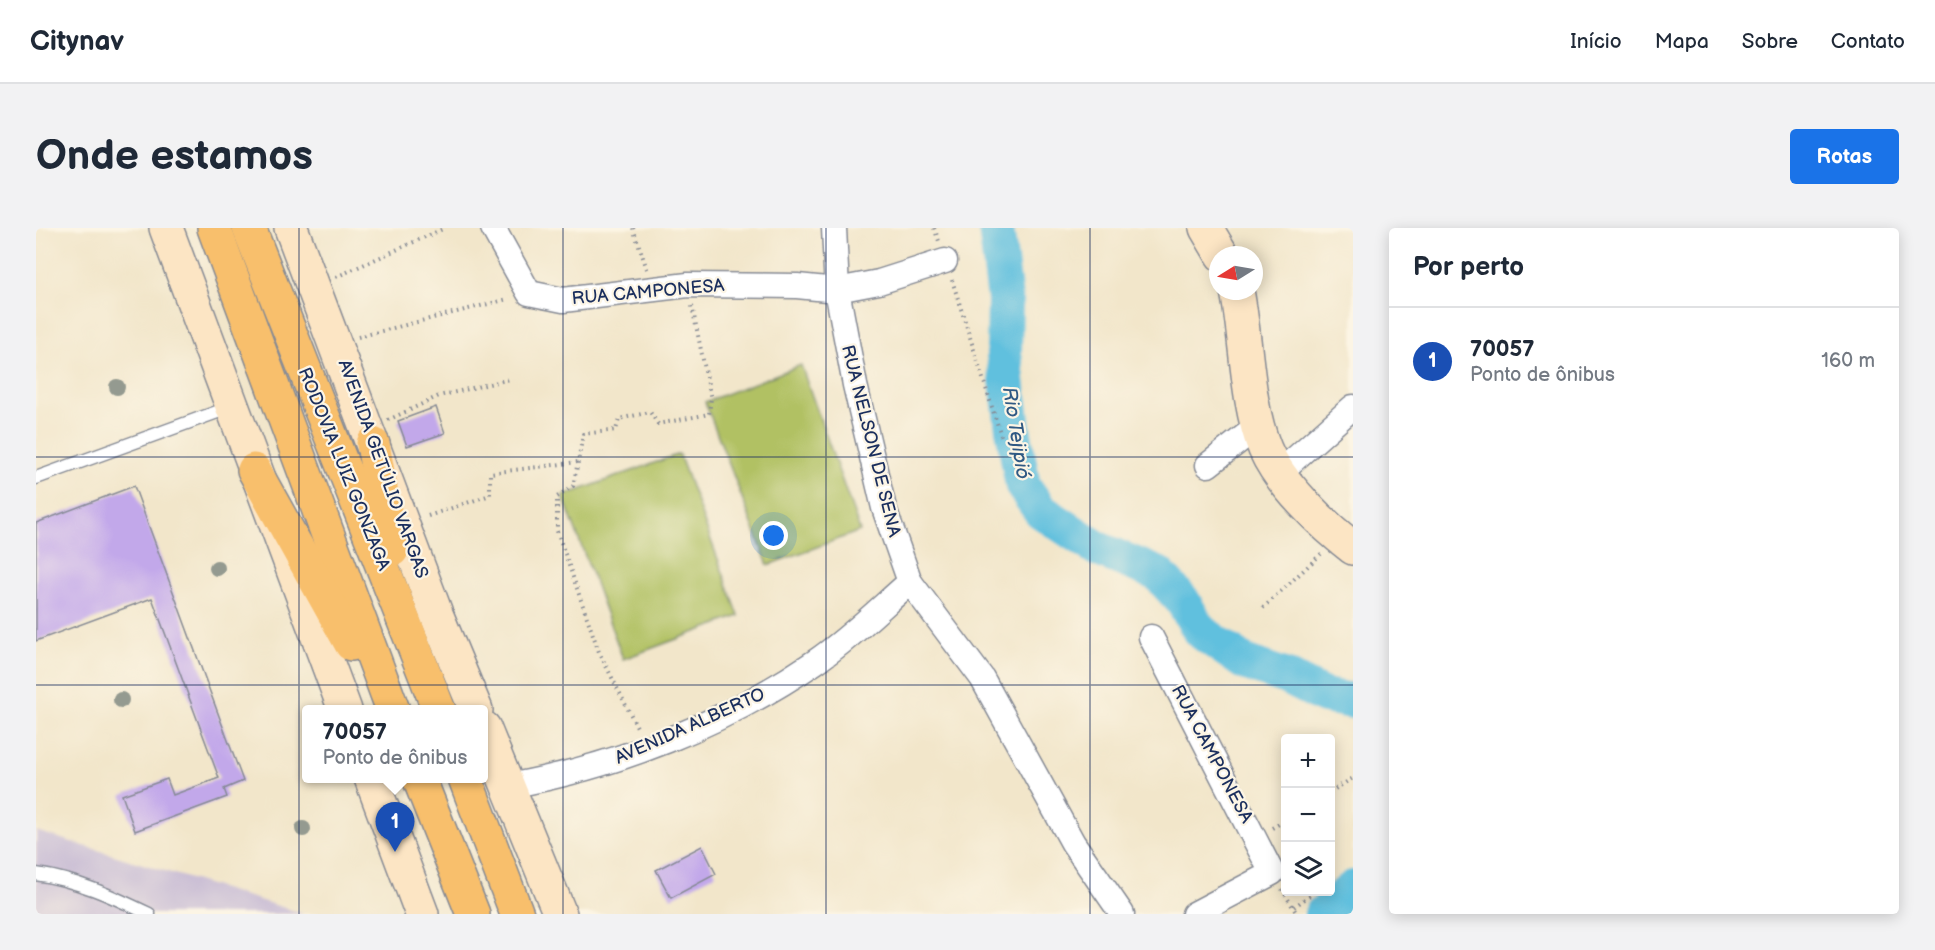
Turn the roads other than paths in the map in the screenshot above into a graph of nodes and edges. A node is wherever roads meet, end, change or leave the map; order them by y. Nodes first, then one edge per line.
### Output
1 (166, 228) edge
2 (214, 228) edge
3 (249, 228) edge
4 (291, 228) edge
5 (493, 228) edge
6 (834, 228) edge
7 (945, 261) road end
8 (837, 290) junction
9 (1238, 300) edge
10 (231, 407) junction
11 (1353, 407) edge
12 (1258, 426) junction
13 (379, 433) junction
14 (1208, 465) dead end
15 (254, 470) junction
16 (1279, 473) junction
17 (36, 478) edge
18 (1346, 543) edge
19 (910, 582) junction
20 (404, 620) junction
21 (1151, 637) dead end
22 (343, 705) edge
23 (384, 705) edge
24 (391, 705) edge
25 (437, 705) edge
26 (474, 705) edge
27 (488, 740) edge
28 (373, 783) edge
29 (421, 783) edge
30 (467, 783) edge
31 (507, 786) junction
32 (36, 874) edge
33 (149, 914) edge
34 (422, 914) edge
35 (473, 914) edge
36 (517, 914) edge
37 (560, 914) edge
38 (1122, 914) edge
39 (1194, 914) edge

1 - 10 street
2 - 24 highway, RODOVIA LUIZ GONZAGA
3 - 20 highway, RODOVIA LUIZ GONZAGA
4 - 13 street, AVENIDA GETÚLIO VARGAS
5 - 8 street, RUA CAMPONESA
6 - 8 street, RUA NELSON DE SENA
7 - 8 street, RUA CAMPONESA
8 - 19 street, RUA NELSON DE SENA
9 - 12 street
10 - 15 street
10 - 17 lane
11 - 16 street
12 - 14 street
12 - 16 street
13 - 20 highway
13 - 26 street, AVENIDA GETÚLIO VARGAS
15 - 22 street
15 - 23 highway
16 - 18 street
19 - 31 street, AVENIDA ALBERTO
19 - 38 street, RUA NELSON DE SENA
20 - 25 highway, RODOVIA LUIZ GONZAGA
21 - 39 street, RUA CAMPONESA
27 - 31 street
28 - 34 street
29 - 35 highway
30 - 36 highway
31 - 37 street
32 - 33 lane

